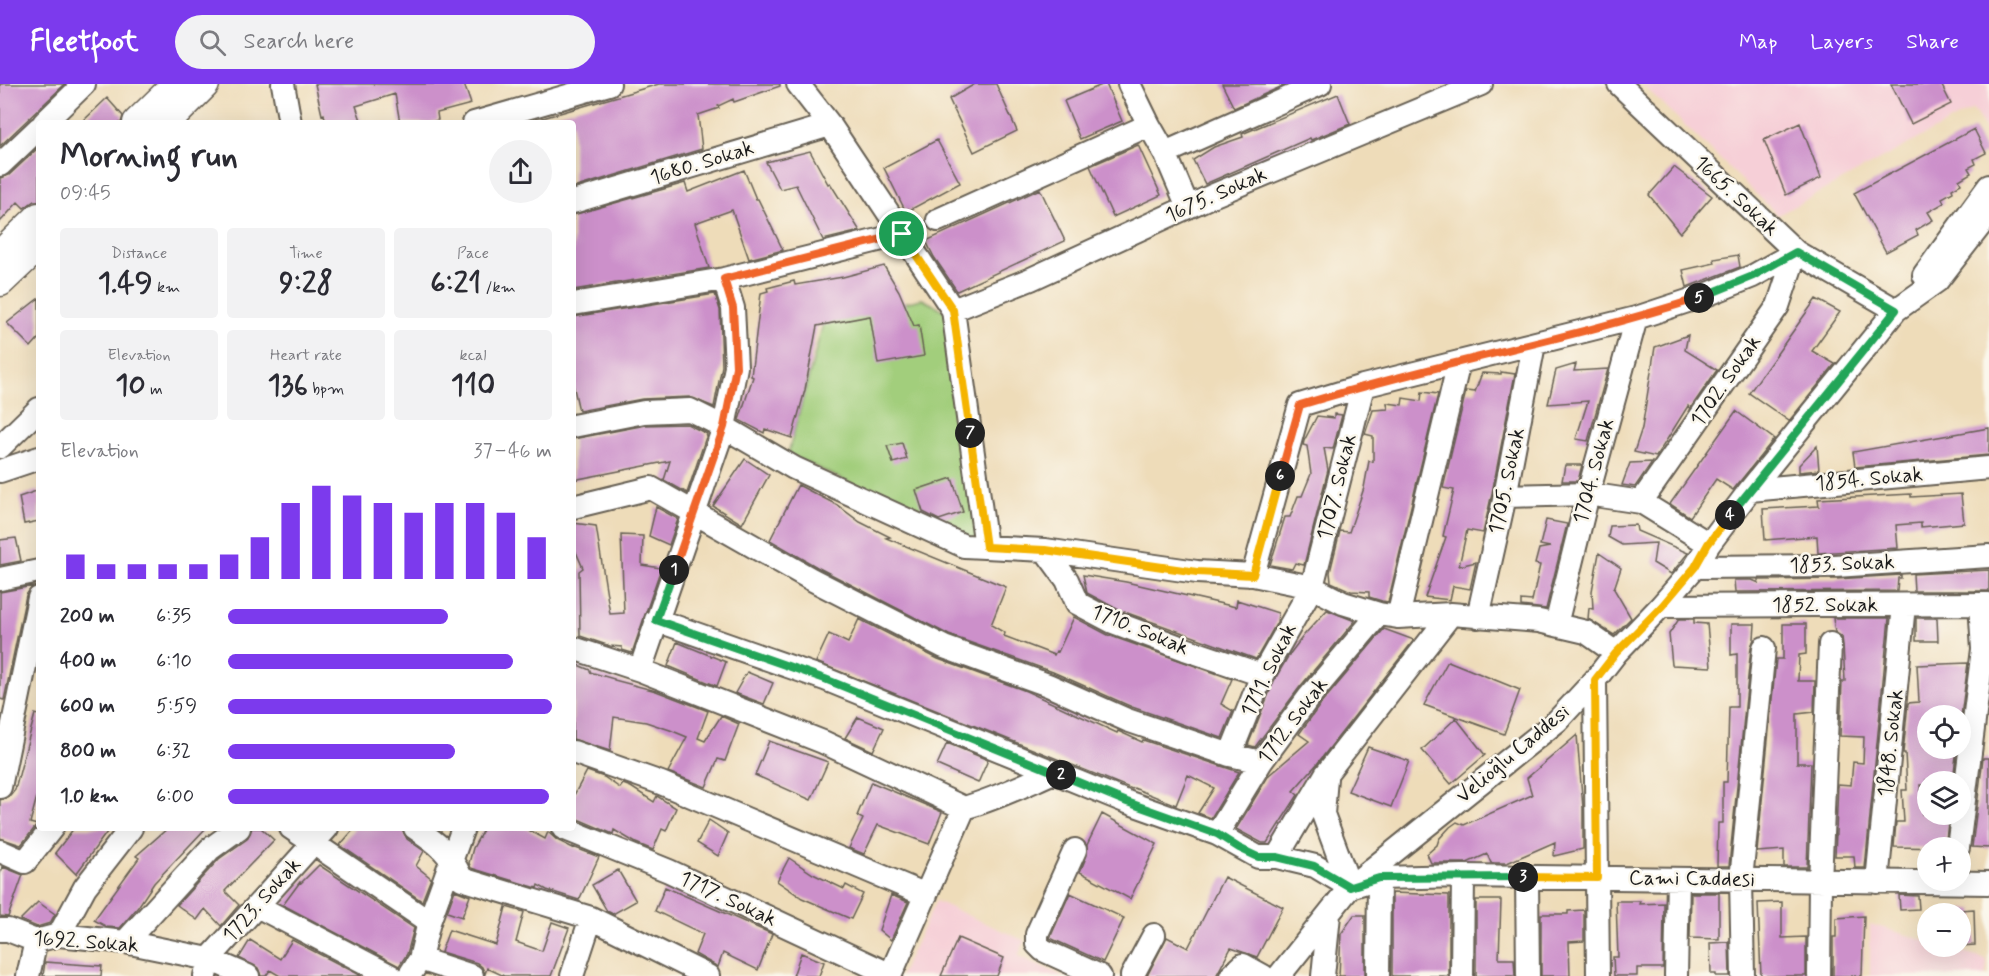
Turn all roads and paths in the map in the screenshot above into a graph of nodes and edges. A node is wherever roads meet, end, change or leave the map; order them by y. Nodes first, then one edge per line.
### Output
1 (84, 84) edge
2 (178, 84) edge
3 (204, 84) edge
4 (283, 84) edge
5 (609, 84) edge
6 (798, 84) edge
7 (1128, 84) edge
8 (1320, 84) edge
9 (1481, 84) edge
10 (1620, 84) edge
11 (47, 120) edge
12 (141, 120) edge
13 (168, 120) edge
14 (289, 120) edge
15 (484, 120) edge
16 (830, 125) junction
17 (1149, 125) junction
18 (36, 131) edge
19 (1166, 153) junction
20 (0, 165) edge
21 (1989, 186) edge
22 (576, 201) edge
23 (1188, 207) junction
24 (1989, 214) edge
25 (938, 220) dead end
26 (36, 221) edge
27 (902, 234) junction
28 (36, 247) edge
29 (1796, 252) junction
30 (0, 256) edge
31 (724, 279) junction
32 (0, 281) edge
33 (1916, 296) junction
34 (576, 304) edge
35 (953, 310) junction
36 (1896, 310) junction
37 (1636, 318) junction
38 (1534, 344) junction
39 (1459, 362) junction
40 (1363, 386) junction
41 (36, 412) edge
42 (576, 425) edge
43 (724, 427) junction
44 (0, 447) edge
45 (36, 459) edge
46 (1989, 468) edge
47 (0, 471) edge
48 (1749, 490) junction
49 (1588, 494) junction
50 (1505, 496) junction
51 (1641, 502) junction
52 (576, 506) edge
53 (694, 511) junction
54 (1708, 544) junction
55 (986, 547) junction
56 (1045, 550) junction
57 (1989, 556) edge
58 (1695, 567) junction
59 (36, 572) edge
60 (1253, 575) junction
61 (0, 579) edge
62 (1312, 588) junction
63 (1985, 604) edge
64 (1904, 605) junction
65 (1662, 606) junction
66 (1451, 614) junction
67 (1388, 616) junction
68 (1478, 617) junction
69 (656, 620) junction
70 (1556, 625) junction
71 (36, 629) edge
72 (1830, 644) dead end
73 (1764, 648) dead end
74 (576, 649) edge
75 (1616, 653) junction
76 (640, 670) junction
77 (1262, 675) junction
78 (1595, 680) junction
79 (29, 700) edge
80 (576, 753) edge
81 (1230, 755) junction
82 (1261, 762) junction
83 (1054, 772) junction
84 (1326, 774) junction
85 (0, 787) edge
86 (964, 808) junction
87 (50, 831) edge
88 (129, 831) edge
89 (235, 831) edge
90 (302, 831) edge
91 (419, 831) edge
92 (462, 831) edge
93 (570, 831) edge
94 (1217, 834) junction
95 (320, 836) edge
96 (1959, 837) edge
97 (1075, 850) dead end
98 (0, 851) edge
99 (1277, 857) junction
100 (452, 858) junction
101 (1463, 876) junction
102 (1527, 877) junction
103 (1379, 878) junction
104 (1597, 878) junction
105 (1678, 879) junction
106 (1741, 880) junction
107 (1820, 882) junction
108 (1877, 882) junction
109 (1917, 882) edge
110 (1971, 883) edge
111 (1989, 884) edge
112 (1350, 887) junction
113 (926, 895) junction
114 (256, 906) junction
115 (1329, 915) junction
116 (591, 918) junction
117 (429, 922) junction
118 (0, 930) edge
119 (59, 935) junction
120 (1154, 935) dead end
121 (36, 941) junction
122 (125, 942) junction
123 (415, 967) edge
124 (207, 968) edge
125 (28, 976) edge
126 (248, 976) edge
127 (392, 976) edge
128 (472, 976) edge
129 (572, 976) edge
130 (708, 976) edge
131 (891, 976) edge
132 (1100, 976) edge
133 (1132, 976) edge
134 (1231, 976) edge
135 (1263, 976) edge
136 (1279, 976) edge
137 (1323, 976) edge
138 (1378, 976) edge
139 (1462, 976) edge
140 (1528, 976) edge
141 (1598, 976) edge
142 (1676, 976) edge
143 (1743, 976) edge
144 (1818, 976) edge

1 - 11 street
2 - 12 main road
3 - 13 main road
4 - 14 street
5 - 15 street
6 - 16 street
7 - 17 street
8 - 19 street
9 - 23 street, 1675. Sokak
10 - 29 street, 1665. Sokak
16 - 22 street, 1680. Sokak
16 - 27 street
17 - 19 street
17 - 25 street
18 - 20 street
19 - 23 street
21 - 33 street
23 - 35 street, 1675. Sokak
24 - 33 street, Velioğlu Caddesi
26 - 30 main road
27 - 31 street
27 - 35 street
28 - 32 main road
29 - 36 street, 1665. Sokak
29 - 37 street
29 - 51 street, 1702. Sokak
31 - 34 street
31 - 43 street
33 - 36 street, Velioğlu Caddesi
35 - 55 street
36 - 48 street, Velioğlu Caddesi
37 - 38 street
37 - 49 street, 1704. Sokak
38 - 39 street
38 - 50 street, 1705. Sokak
39 - 40 street
39 - 67 street, 1712. Sokak
40 - 60 street
40 - 62 street, 1707. Sokak
41 - 44 street
42 - 43 street
43 - 53 street
43 - 55 street
45 - 47 street
46 - 48 street, 1854. Sokak
48 - 54 street, Velioğlu Caddesi
49 - 50 street
49 - 51 street
49 - 70 street, 1704. Sokak
50 - 68 street, 1705. Sokak
51 - 54 street
52 - 53 street
53 - 69 street
53 - 81 street
54 - 58 street, Velioğlu Caddesi
55 - 56 street
56 - 60 street
56 - 77 street, 1710. Sokak
57 - 58 street, 1853. Sokak
58 - 65 street, Velioğlu Caddesi
59 - 61 street
60 - 62 street
62 - 67 street
62 - 77 street, 1711. Sokak
63 - 64 street, 1852. Sokak
63 - 96 street
64 - 65 street, 1852. Sokak
64 - 108 street, 1848. Sokak
65 - 75 street, Velioğlu Caddesi
66 - 67 street
66 - 68 street
66 - 84 street
67 - 82 street, 1712. Sokak
68 - 70 street
69 - 76 street
69 - 83 street
70 - 75 street
71 - 79 street
72 - 107 street
73 - 106 street
74 - 76 street
75 - 78 street, Velioğlu Caddesi
76 - 86 street
77 - 81 street, 1711. Sokak
78 - 104 street
78 - 112 street, Velioğlu Caddesi
79 - 85 street
80 - 113 street
81 - 82 street
82 - 94 street, 1712. Sokak
83 - 86 street
83 - 94 street
84 - 99 street
84 - 112 street
86 - 113 street
87 - 98 street
88 - 119 street
89 - 122 street
90 - 95 street
91 - 100 street
92 - 100 street
93 - 131 street, 1717. Sokak
94 - 99 street
95 - 114 street, 1723. Sokak
95 - 117 street
97 - 132 street
99 - 112 street
100 - 116 street
100 - 117 street
101 - 102 street, Cami Caddesi
101 - 103 street, Cami Caddesi
101 - 139 street
102 - 104 street, Cami Caddesi
102 - 140 street
103 - 112 street, Cami Caddesi
103 - 138 street
104 - 105 street, Cami Caddesi
104 - 141 street
105 - 106 street, Cami Caddesi
105 - 142 street
106 - 107 street, Cami Caddesi
106 - 143 street
107 - 108 street, Cami Caddesi
107 - 144 street
108 - 109 street, Cami Caddesi
110 - 111 street, Cami Caddesi
112 - 115 street, Velioğlu Caddesi
113 - 131 street
114 - 124 street, 1723. Sokak
114 - 127 street
115 - 136 street, Velioğlu Caddesi
115 - 137 street
116 - 129 street
116 - 130 street
117 - 123 street
118 - 121 street, 1692. Sokak
119 - 121 street, 1692. Sokak
119 - 122 street, 1692. Sokak
120 - 133 street
121 - 125 street
122 - 124 street, 1692. Sokak
123 - 128 street
124 - 126 street, 1692. Sokak
134 - 135 street

